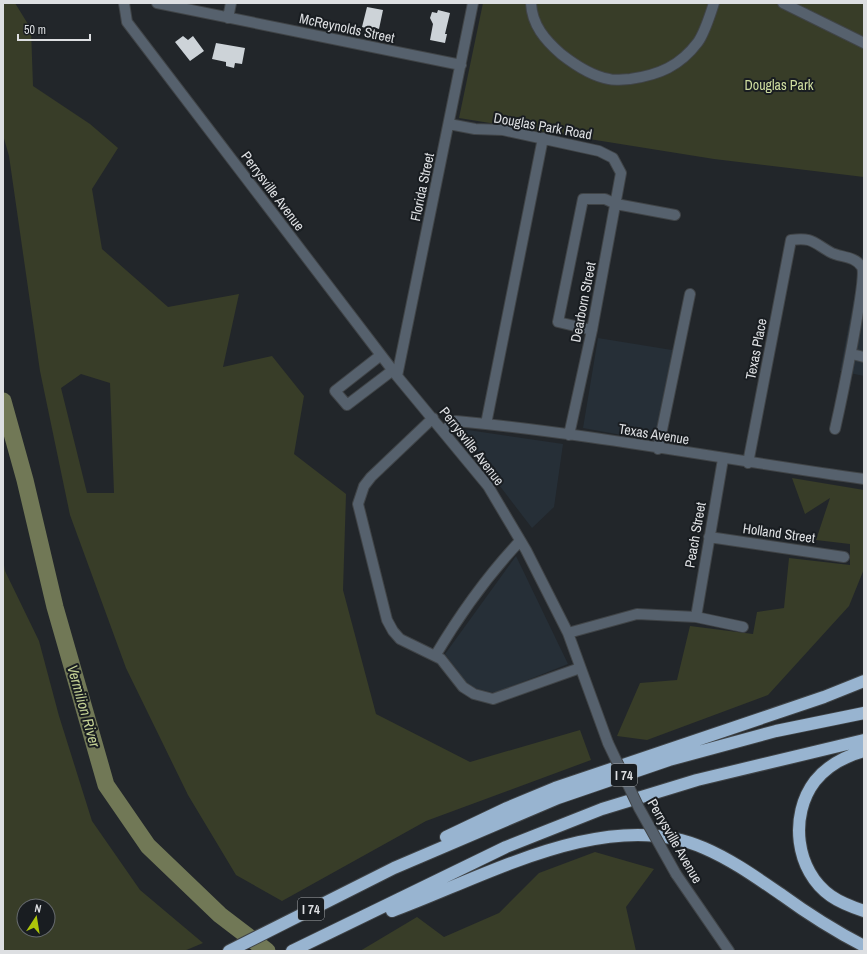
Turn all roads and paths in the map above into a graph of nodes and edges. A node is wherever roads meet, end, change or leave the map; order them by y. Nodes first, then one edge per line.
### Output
1 (124, 3) edge
2 (158, 3) edge
3 (231, 3) edge
4 (473, 3) edge
5 (531, 3) edge
6 (714, 3) edge
7 (783, 3) edge
8 (195, 7) edge
9 (228, 18) junction
10 (864, 43) edge
11 (461, 66) junction
12 (449, 124) junction
13 (543, 138) junction
14 (621, 173) joint
15 (616, 204) junction
16 (676, 215) dead end
17 (863, 283) edge
18 (690, 294) dead end
19 (862, 304) edge
20 (592, 330) junction
21 (852, 354) junction
22 (381, 355) junction
23 (864, 357) edge
24 (395, 373) junction
25 (432, 418) junction
26 (486, 424) junction
27 (835, 429) dead end
28 (443, 431) junction
29 (569, 435) junction
30 (658, 449) junction
31 (723, 459) junction
32 (748, 463) junction
33 (864, 480) edge
34 (709, 537) junction
35 (520, 541) junction
36 (844, 557) dead end
37 (696, 617) junction
38 (743, 627) dead end
39 (568, 633) junction
40 (435, 656) junction
41 (580, 668) junction
42 (864, 682) edge
43 (864, 713) edge
44 (864, 740) edge
45 (864, 751) edge
46 (394, 868) junction
47 (418, 896) junction
48 (864, 911) edge
49 (864, 946) edge
50 (230, 951) edge
51 (292, 951) edge
52 (729, 951) edge

1 - 22 street, Perrysville Avenue
2 - 8 street, McReynolds Street
3 - 9 street
4 - 11 street, Florida Street
5 - 6 street
7 - 10 street
8 - 9 street, McReynolds Street
9 - 11 street, McReynolds Street
11 - 12 street, Florida Street
12 - 13 street, Douglas Park Road
12 - 24 street, Florida Street
13 - 14 street, Douglas Park Road
13 - 26 street
14 - 15 street, Dearborn Street
15 - 16 street
15 - 20 street, Dearborn Street
15 - 20 street
17 - 19 street
17 - 32 street, Texas Place
18 - 30 street
19 - 21 street
20 - 29 street, Dearborn Street
21 - 23 street
21 - 27 street
22 - 24 street, Perrysville Avenue
22 - 24 street
24 - 25 street, Perrysville Avenue
25 - 28 street, Perrysville Avenue
25 - 40 street
26 - 28 street, Texas Avenue
26 - 29 street, Texas Avenue
28 - 35 street, Perrysville Avenue
29 - 30 street, Texas Avenue
30 - 31 street, Texas Avenue
31 - 32 street, Texas Avenue
31 - 34 street, Peach Street
32 - 33 street, Texas Avenue
34 - 36 street, Holland Street
34 - 37 street, Peach Street
35 - 39 street, Perrysville Avenue
35 - 40 street
37 - 38 street
37 - 39 street
39 - 41 street, Perrysville Avenue
40 - 41 street
41 - 52 street, Perrysville Avenue, bridge
42 - 46 highway
43 - 46 highway, I 74
44 - 47 highway, I 74
45 - 48 highway
46 - 50 highway, I 74
47 - 49 highway
47 - 51 highway, I 74

